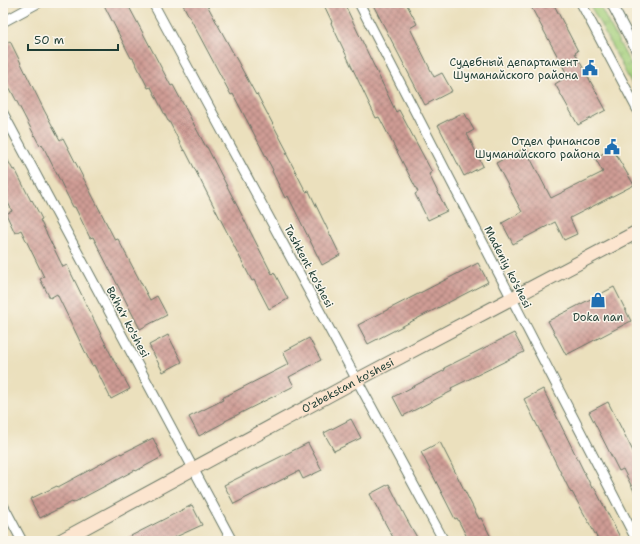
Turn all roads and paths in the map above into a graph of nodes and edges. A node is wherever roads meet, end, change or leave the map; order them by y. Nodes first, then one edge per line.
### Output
1 (38, 3) edge
2 (153, 3) edge
3 (359, 3) edge
4 (581, 3) edge
5 (611, 3) edge
6 (3, 22) edge
7 (637, 52) edge
8 (637, 109) edge
9 (3, 113) edge
10 (637, 232) edge
11 (511, 299) junction
12 (357, 380) junction
13 (193, 470) junction
14 (3, 505) edge
15 (22, 541) edge
16 (60, 541) edge
17 (232, 541) edge
18 (444, 541) edge
19 (637, 541) edge

1 - 6 street
2 - 12 street, Tashkent ko'shesi
3 - 11 street, Madeniy ko'shesi
4 - 8 street
5 - 7 street
9 - 13 street, Ba'ha'r ko'shesi
10 - 11 main road, O'zbekstan ko'shesi
11 - 12 main road, O'zbekstan ko'shesi
11 - 19 street, Madeniy ko'shesi
12 - 13 main road, O'zbekstan ko'shesi
12 - 18 street, Tashkent ko'shesi
13 - 16 main road, O'zbekstan ko'shesi
13 - 17 street, Ba'ha'r ko'shesi
14 - 15 street

